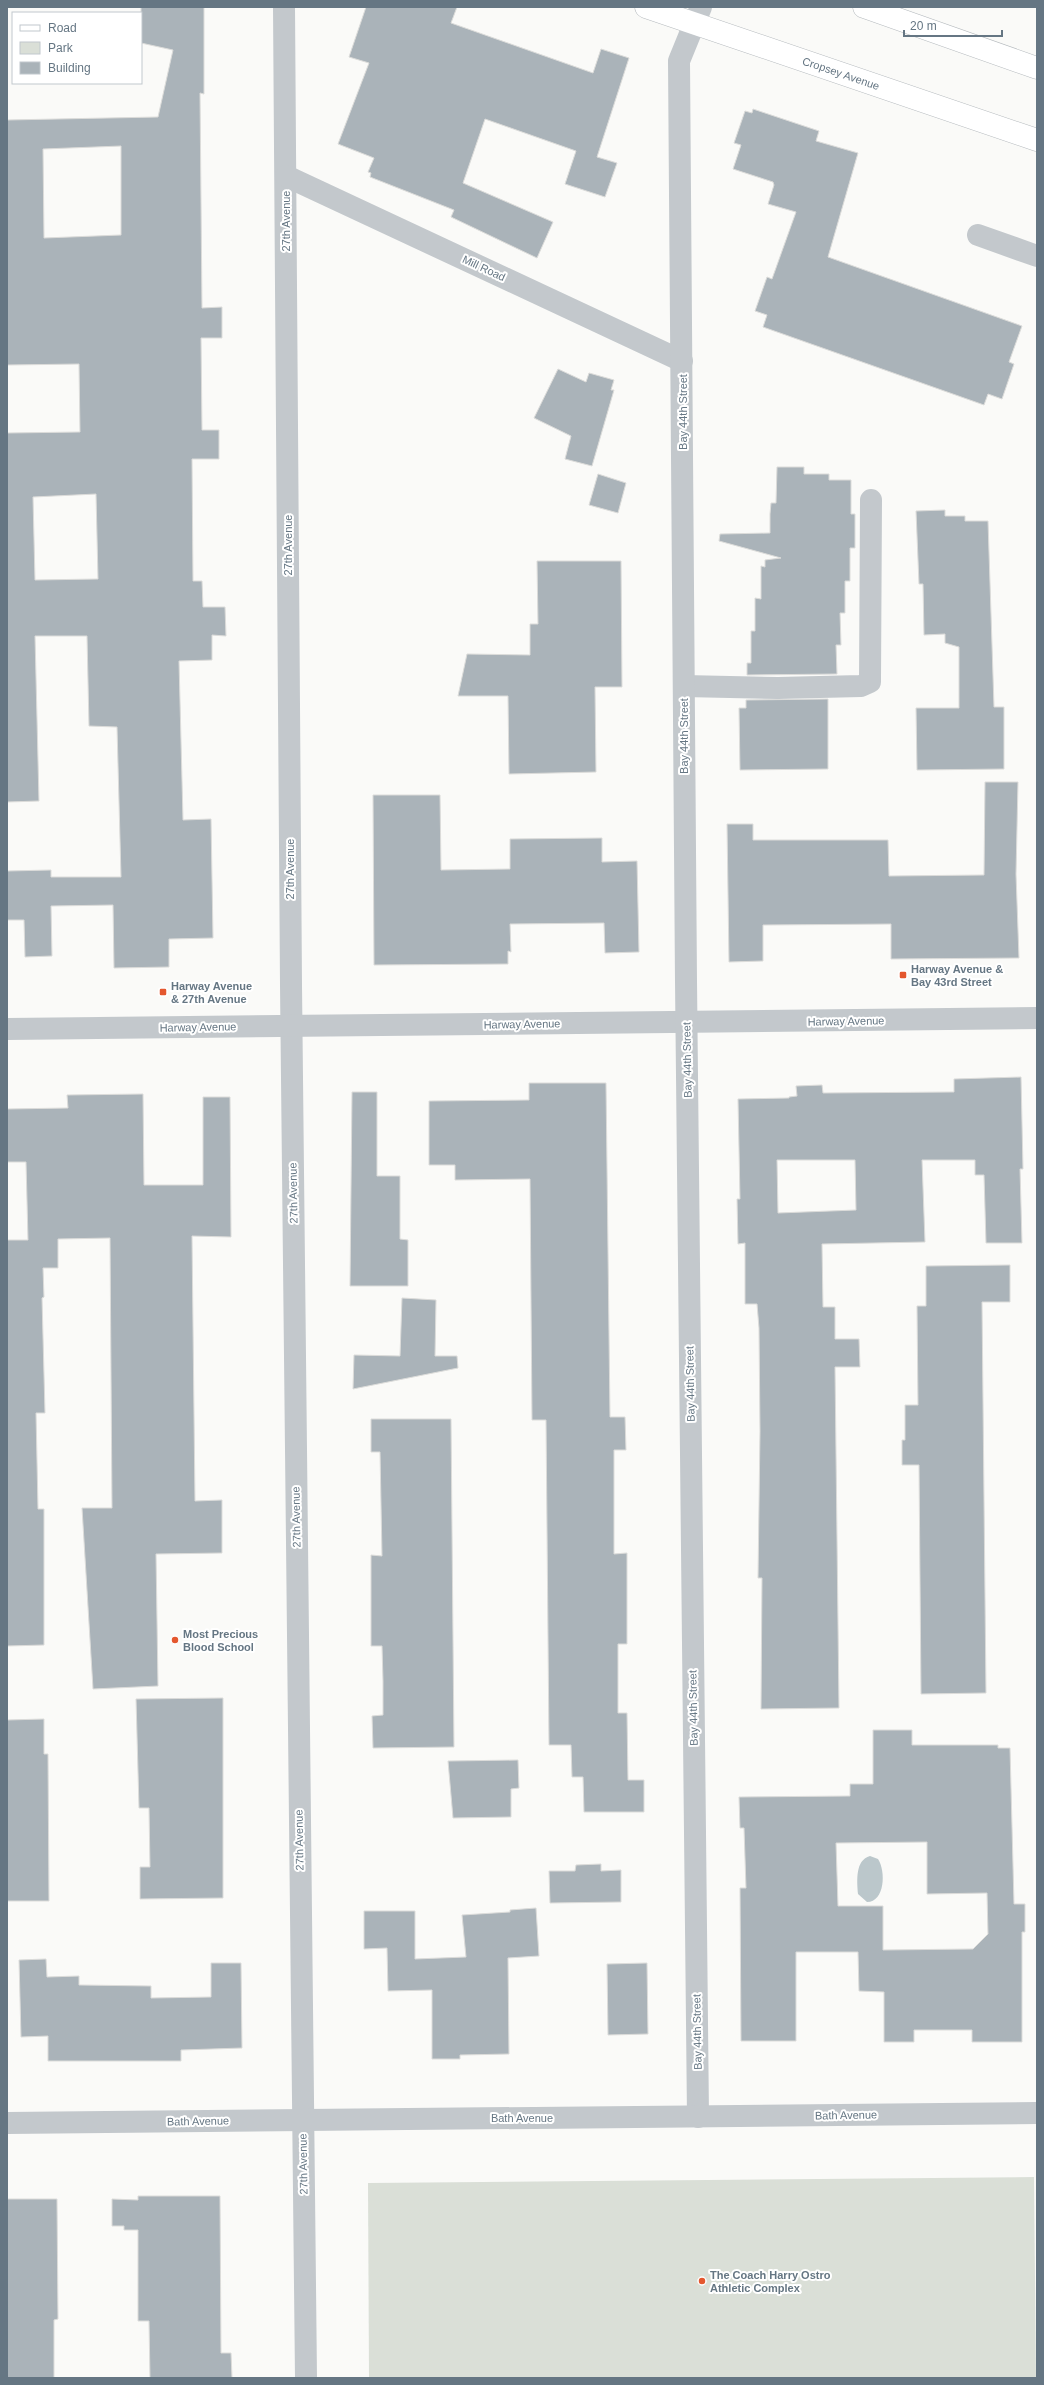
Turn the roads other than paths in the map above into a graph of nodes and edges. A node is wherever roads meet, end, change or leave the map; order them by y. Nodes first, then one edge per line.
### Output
1 (284, 7) edge
2 (646, 7) edge
3 (864, 7) edge
4 (698, 15) edge
5 (1037, 68) edge
6 (1037, 140) edge
7 (286, 176) junction
8 (978, 235) dead end
9 (1037, 256) edge
10 (682, 361) junction
11 (871, 500) dead end
12 (684, 686) junction
13 (1037, 1018) edge
14 (686, 1022) junction
15 (291, 1026) junction
16 (7, 1029) edge
17 (1037, 2113) edge
18 (698, 2117) junction
19 (303, 2120) junction
20 (7, 2123) edge
21 (306, 2378) edge

1 - 7 street, 27th Avenue
2 - 4 main road, Cropsey Avenue
3 - 5 main road
4 - 6 main road, Cropsey Avenue
4 - 10 street, Bay 44th Street
7 - 10 street, Mill Road
7 - 15 street, 27th Avenue
8 - 9 street
10 - 12 street, Bay 44th Street
11 - 12 street
12 - 14 street, Bay 44th Street
13 - 14 street, Harway Avenue
14 - 15 street, Harway Avenue
14 - 18 street, Bay 44th Street
15 - 16 street, Harway Avenue
15 - 19 street, 27th Avenue
17 - 18 street, Bath Avenue
18 - 19 street, Bath Avenue
19 - 20 street, Bath Avenue
19 - 21 street, 27th Avenue

